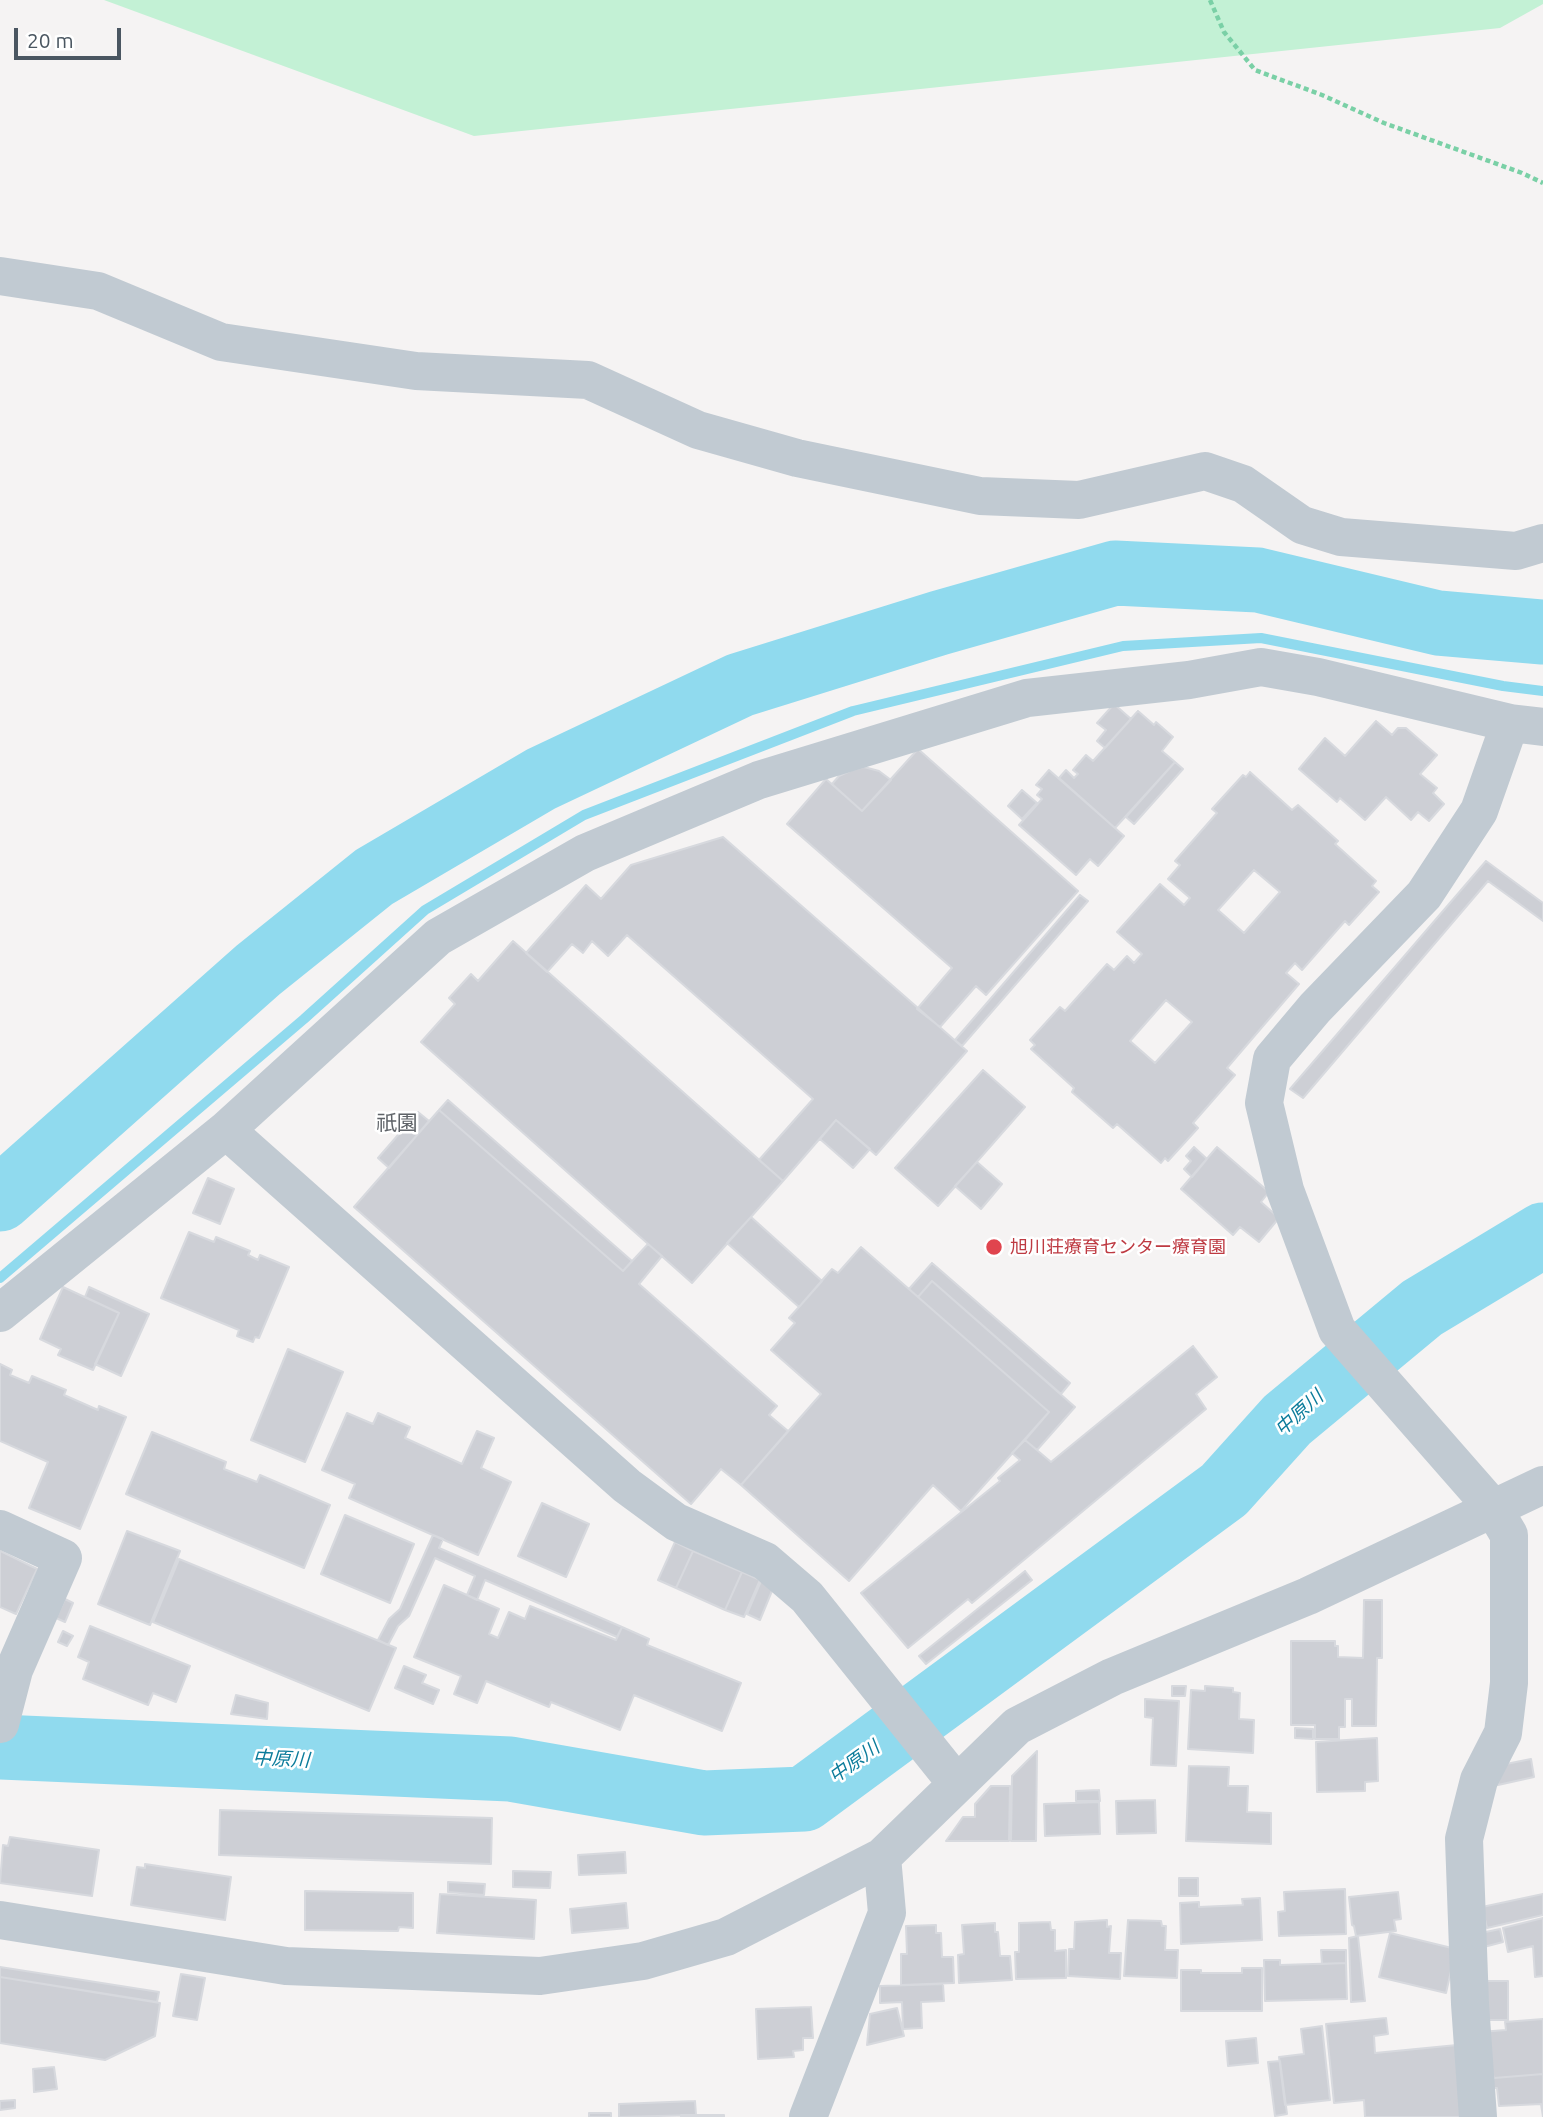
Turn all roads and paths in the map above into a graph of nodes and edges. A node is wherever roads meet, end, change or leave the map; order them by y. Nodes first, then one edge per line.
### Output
1 (1210, 0) edge
2 (1543, 183) edge
3 (0, 276) edge
4 (1543, 543) edge
5 (1527, 725) edge
6 (226, 1130) junction
7 (0, 1313) edge
8 (1543, 1485) edge
9 (1493, 1508) junction
10 (0, 1529) edge
11 (0, 1724) edge
12 (957, 1784) junction
13 (882, 1857) junction
14 (0, 1920) edge
15 (808, 2117) edge
16 (1478, 2117) edge

1 - 2 path
3 - 4 street
5 - 6 street
5 - 9 street
6 - 7 street
6 - 12 street
8 - 9 street
9 - 12 street
9 - 16 street
10 - 11 street
12 - 13 street
13 - 14 street
13 - 15 street

